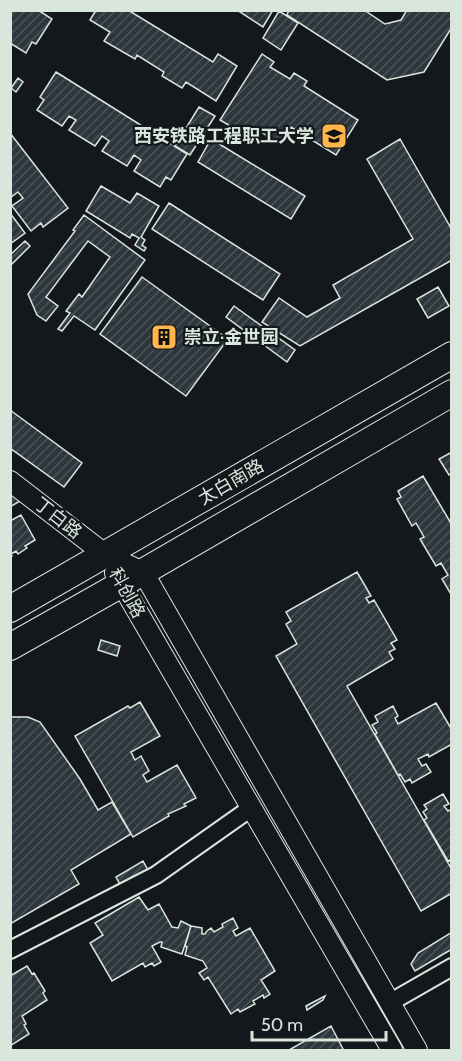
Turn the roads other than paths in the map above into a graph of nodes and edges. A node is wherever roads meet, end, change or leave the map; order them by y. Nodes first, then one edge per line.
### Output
1 (452, 355) edge
2 (452, 393) edge
3 (10, 481) edge
4 (106, 555) junction
5 (143, 572) junction
6 (121, 584) junction
7 (10, 609) edge
8 (10, 647) edge
9 (251, 808) junction
10 (10, 950) edge
11 (452, 967) edge
12 (391, 1002) junction
13 (392, 1050) edge
14 (417, 1050) edge

1 - 4 main road, 太白南路
2 - 5 main road, 太白南路
3 - 4 street, 丁白路
4 - 5 street, 科创路
4 - 6 street, 科创路
4 - 7 main road, 太白南路
5 - 6 main road, 太白南路
5 - 12 street, 科创路
6 - 8 main road, 太白南路
6 - 9 street, 科创路
9 - 10 street
9 - 13 street, 科创路
11 - 12 street
12 - 14 street, 科创路

